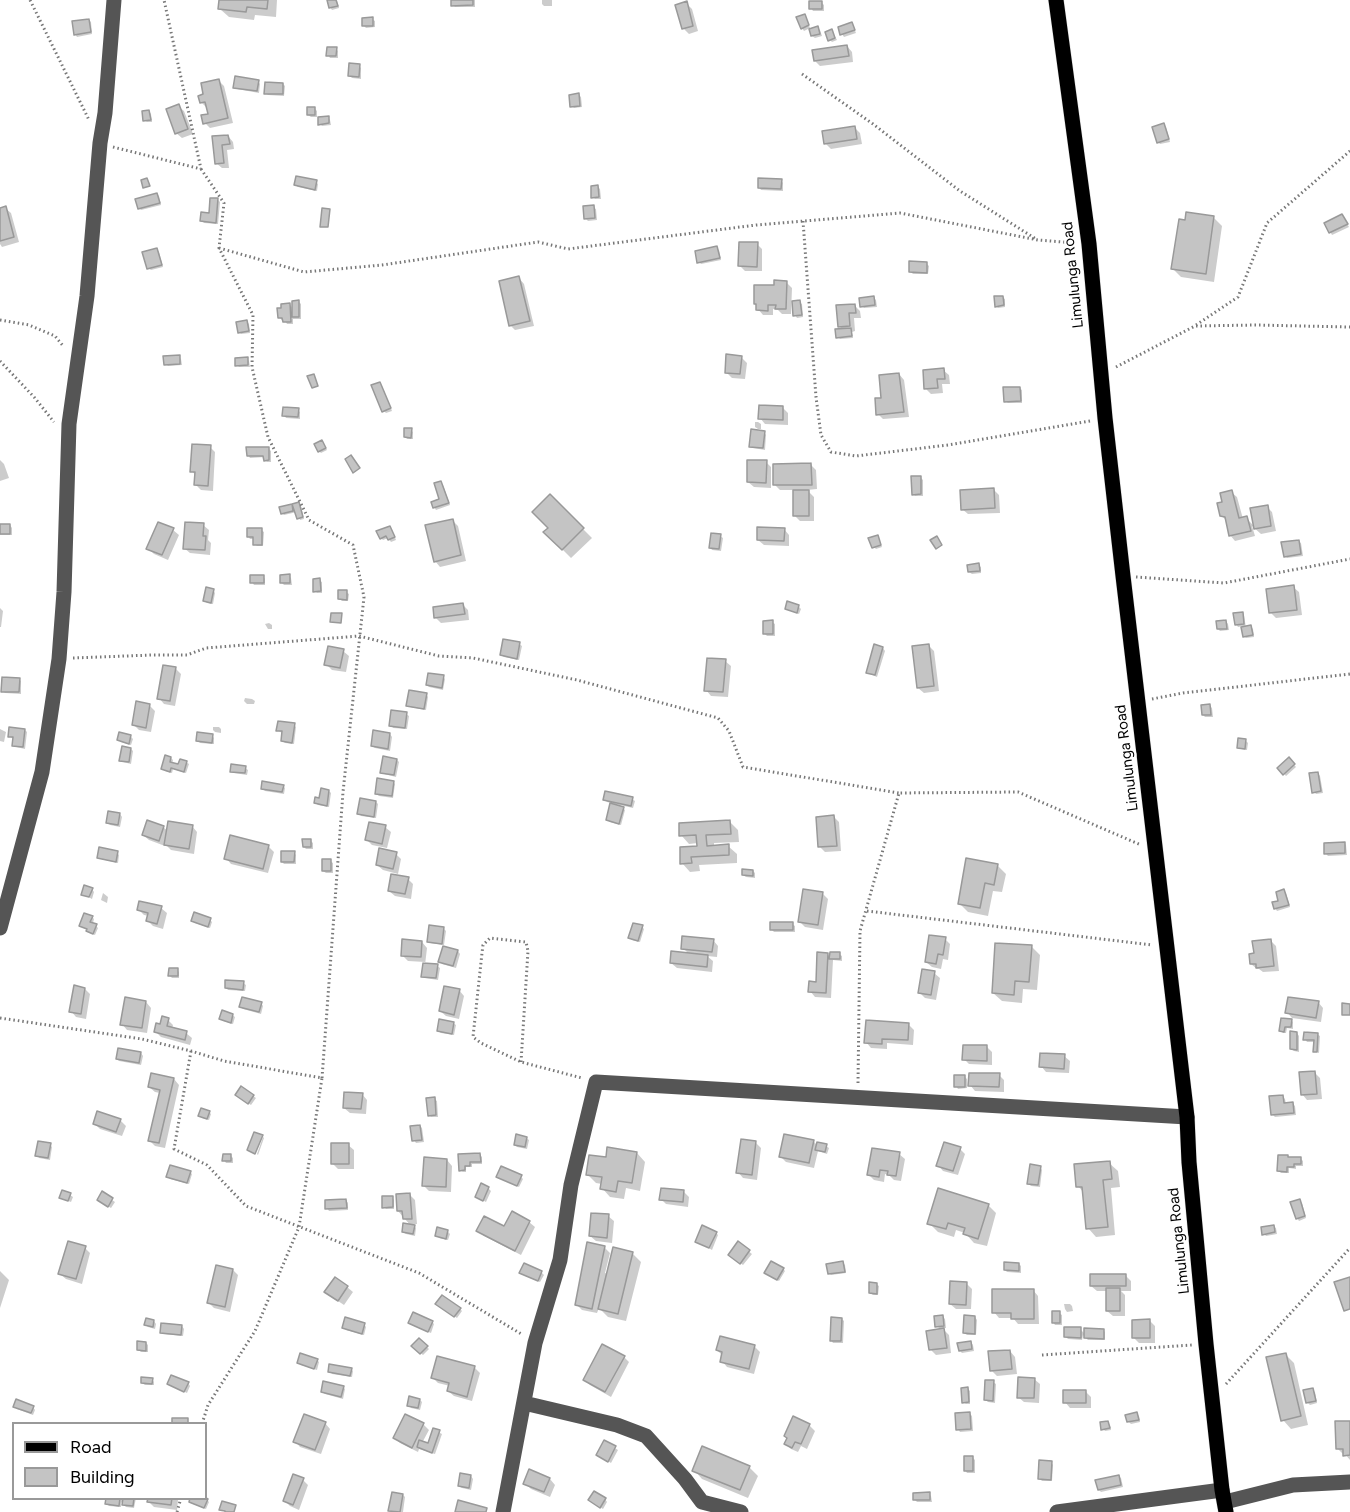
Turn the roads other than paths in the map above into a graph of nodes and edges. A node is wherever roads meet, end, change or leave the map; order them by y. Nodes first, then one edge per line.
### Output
1 (114, 0) edge
2 (1056, 0) edge
3 (0, 928) edge
4 (1187, 1117) junction
5 (524, 1403) junction
6 (1350, 1482) edge
7 (1224, 1501) edge
8 (503, 1512) edge
9 (741, 1512) edge
10 (1057, 1512) edge

1 - 3 street
2 - 4 main road, Limulunga Road
4 - 5 street
4 - 7 main road, Limulunga Road
5 - 8 street
5 - 9 street
6 - 7 street
7 - 10 street

